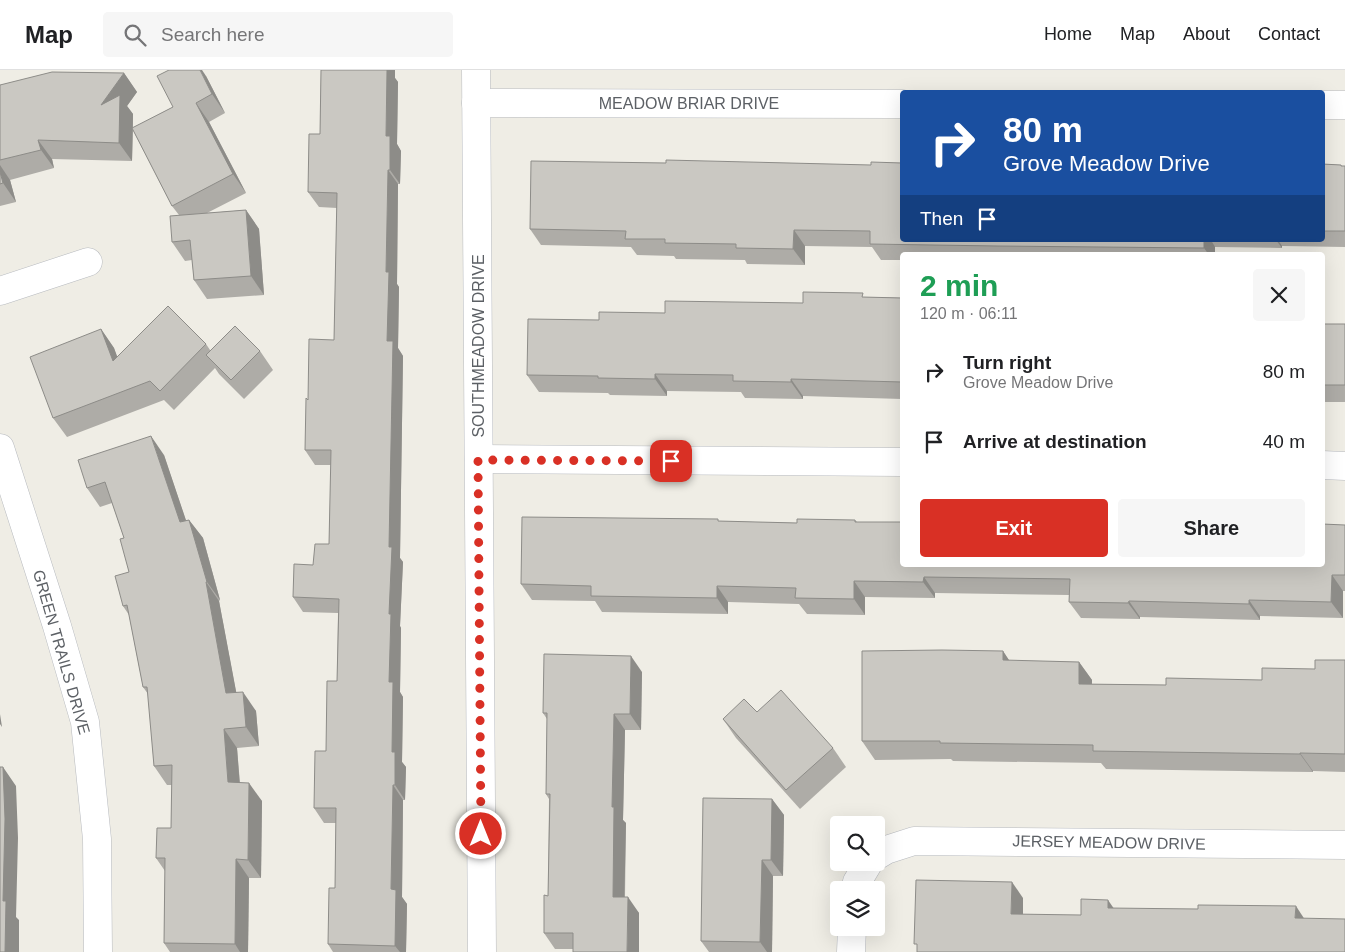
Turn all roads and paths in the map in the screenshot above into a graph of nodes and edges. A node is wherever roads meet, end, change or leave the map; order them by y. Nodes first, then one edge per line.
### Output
1 (476, 70) edge
2 (476, 103) junction
3 (900, 104) edge
4 (1325, 105) edge
5 (1345, 105) edge
6 (88, 262) dead end
7 (0, 292) edge
8 (478, 460) junction
9 (900, 462) edge
10 (2, 463) edge
11 (1325, 465) edge
12 (1345, 466) edge
13 (1345, 844) edge
14 (885, 851) edge
15 (852, 936) edge
16 (98, 952) edge
17 (482, 952) edge
18 (851, 952) edge

1 - 2 street, SOUTHMEADOW DRIVE
2 - 3 street, MEADOW BRIAR DRIVE
2 - 8 street, SOUTHMEADOW DRIVE
4 - 5 street
6 - 7 street
8 - 9 street
8 - 17 street, SOUTHMEADOW DRIVE
10 - 16 street, GREEN TRAILS DRIVE
11 - 12 street
13 - 14 street, JERSEY MEADOW DRIVE
15 - 18 street

